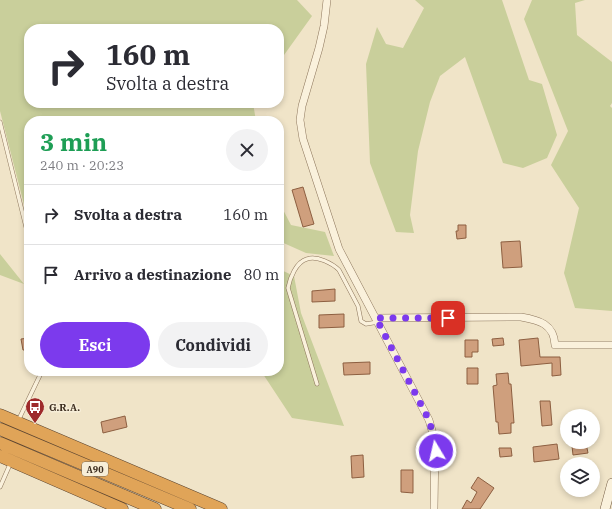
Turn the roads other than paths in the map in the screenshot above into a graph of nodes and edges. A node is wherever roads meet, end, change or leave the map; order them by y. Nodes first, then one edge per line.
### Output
1 (327, 0) edge
2 (0, 122) edge
3 (24, 219) edge
4 (377, 320) junction
5 (612, 345) edge
6 (40, 376) edge
7 (317, 384) dead end
8 (0, 415) edge
9 (18, 422) junction
10 (0, 429) edge
11 (0, 443) edge
12 (0, 456) edge
13 (12, 461) junction
14 (612, 483) edge
15 (0, 487) edge
16 (122, 509) edge
17 (155, 509) edge
18 (190, 509) edge
19 (221, 509) edge
20 (434, 509) edge
21 (605, 509) edge

1 - 4 street
2 - 3 lane
4 - 5 street
4 - 7 lane
4 - 20 street
6 - 9 lane
8 - 9 highway
9 - 19 highway
10 - 18 highway, A90
11 - 17 highway, A90
12 - 13 highway
13 - 15 lane
13 - 16 highway
14 - 21 main road

